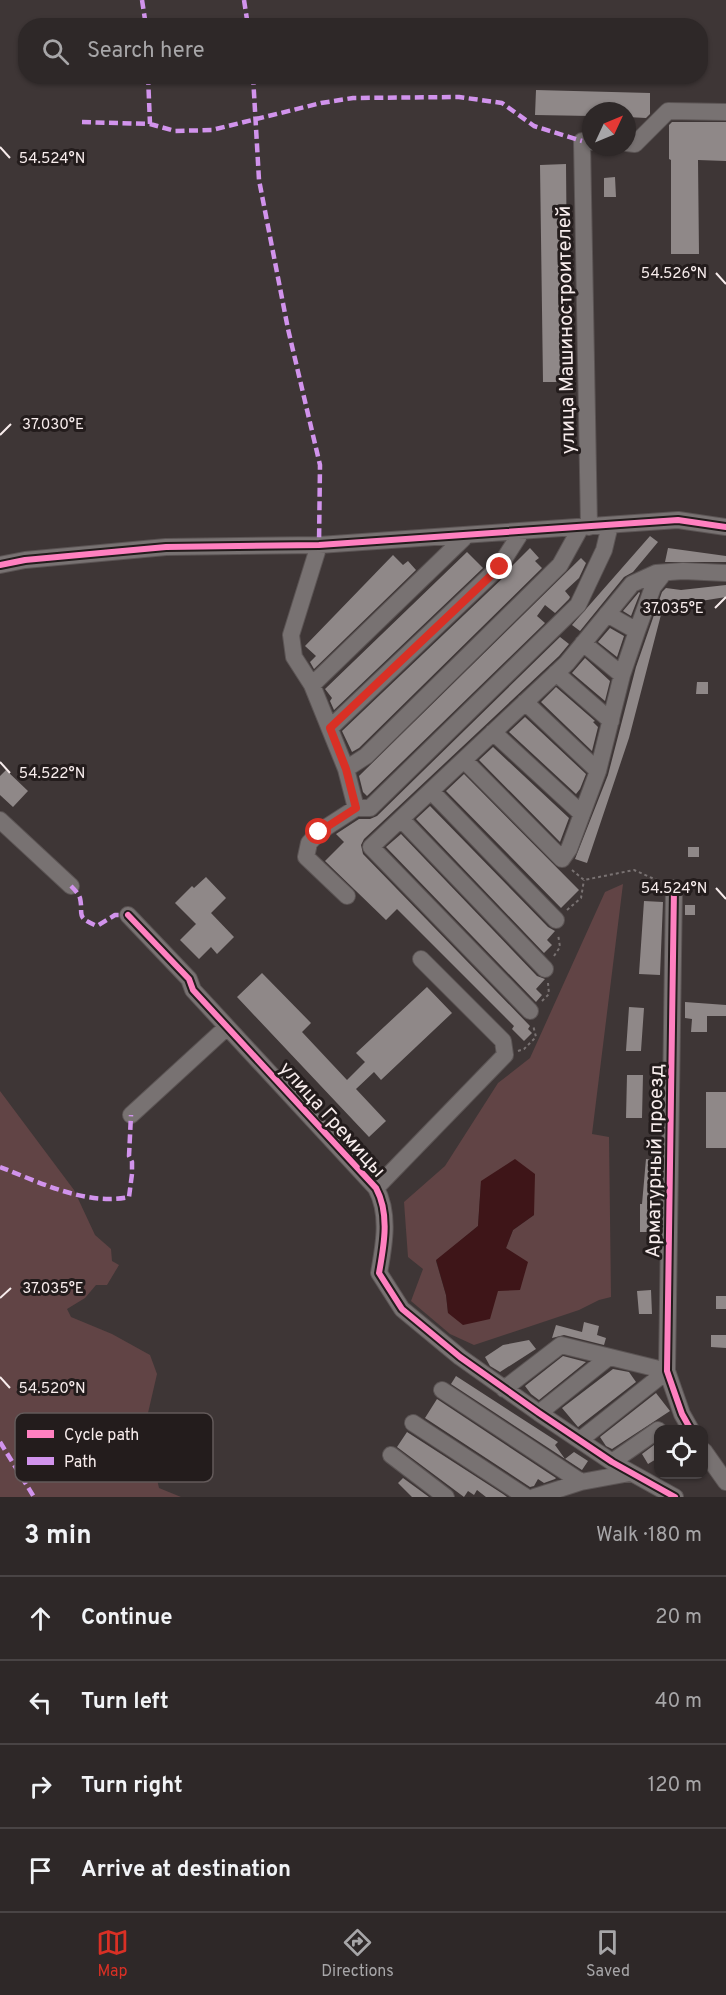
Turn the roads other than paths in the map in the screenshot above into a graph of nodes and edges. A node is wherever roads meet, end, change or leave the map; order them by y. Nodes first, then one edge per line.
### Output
1 (726, 112) edge
2 (636, 143) edge
3 (582, 156) edge
4 (610, 525) junction
5 (585, 527) junction
6 (726, 527) edge
7 (522, 531) junction
8 (467, 535) junction
9 (319, 545) junction
10 (0, 565) edge
11 (664, 573) junction
12 (726, 573) edge
13 (607, 614) junction
14 (637, 631) junction
15 (583, 644) junction
16 (556, 674) junction
17 (622, 675) junction
18 (312, 684) junction
19 (525, 702) junction
20 (611, 721) junction
21 (330, 728) junction
22 (493, 732) junction
23 (464, 760) junction
24 (346, 769) junction
25 (598, 771) junction
26 (431, 791) junction
27 (356, 808) junction
28 (582, 814) junction
29 (400, 819) junction
30 (0, 820) edge
31 (71, 886) dead end
32 (674, 888) road end
33 (348, 896) dead end
34 (128, 915) dead end
35 (556, 920) dead end
36 (421, 958) dead end
37 (545, 969) dead end
38 (530, 1011) dead end
39 (227, 1027) junction
40 (131, 1115) dead end
41 (376, 1188) junction
42 (609, 1357) junction
43 (667, 1371) junction
44 (504, 1389) junction
45 (442, 1390) dead end
46 (539, 1413) junction
47 (682, 1414) junction
48 (413, 1423) dead end
49 (666, 1425) edge
50 (688, 1425) edge
51 (654, 1433) edge
52 (580, 1440) junction
53 (392, 1455) dead end
54 (708, 1457) edge
55 (612, 1462) junction
56 (630, 1473) junction
57 (581, 1482) junction
58 (726, 1482) edge
59 (446, 1497) edge
60 (526, 1497) edge
61 (534, 1497) edge
62 (675, 1497) edge

1 - 2 street
3 - 5 street, улица Машиностроителей
4 - 5 street
4 - 6 street
4 - 27 street
5 - 7 street
5 - 24 street
7 - 8 street
7 - 21 street
8 - 9 street
8 - 18 street
9 - 10 street
9 - 18 street
11 - 12 street
11 - 13 street
11 - 14 street
13 - 14 street
13 - 15 street
14 - 17 street
15 - 16 street
15 - 17 street
16 - 19 street
16 - 20 street
17 - 20 street
18 - 21 street
19 - 22 street
19 - 25 street
20 - 25 street
21 - 24 street
22 - 23 street
22 - 28 street
23 - 26 street
23 - 28 street
24 - 27 street
25 - 28 street
26 - 29 street
26 - 35 street
27 - 33 street
29 - 37 street
29 - 38 street
30 - 31 street
32 - 43 street, Арматурный проезд
34 - 39 street, улица Гремицы
36 - 41 street
39 - 40 street
39 - 41 street, улица Гремицы
41 - 44 street, улица Гремицы
42 - 43 street
42 - 44 street
42 - 46 street
43 - 47 street, Арматурный проезд
43 - 52 street
44 - 46 street, улица Гремицы
45 - 57 street
46 - 52 street, улица Гремицы
47 - 49 street
47 - 50 street, Арматурный проезд
48 - 60 street
51 - 55 street
52 - 55 street, улица Гремицы
53 - 59 street
54 - 58 street
55 - 56 street, улица Гремицы
56 - 57 street
56 - 62 street, улица Гремицы
57 - 61 street

